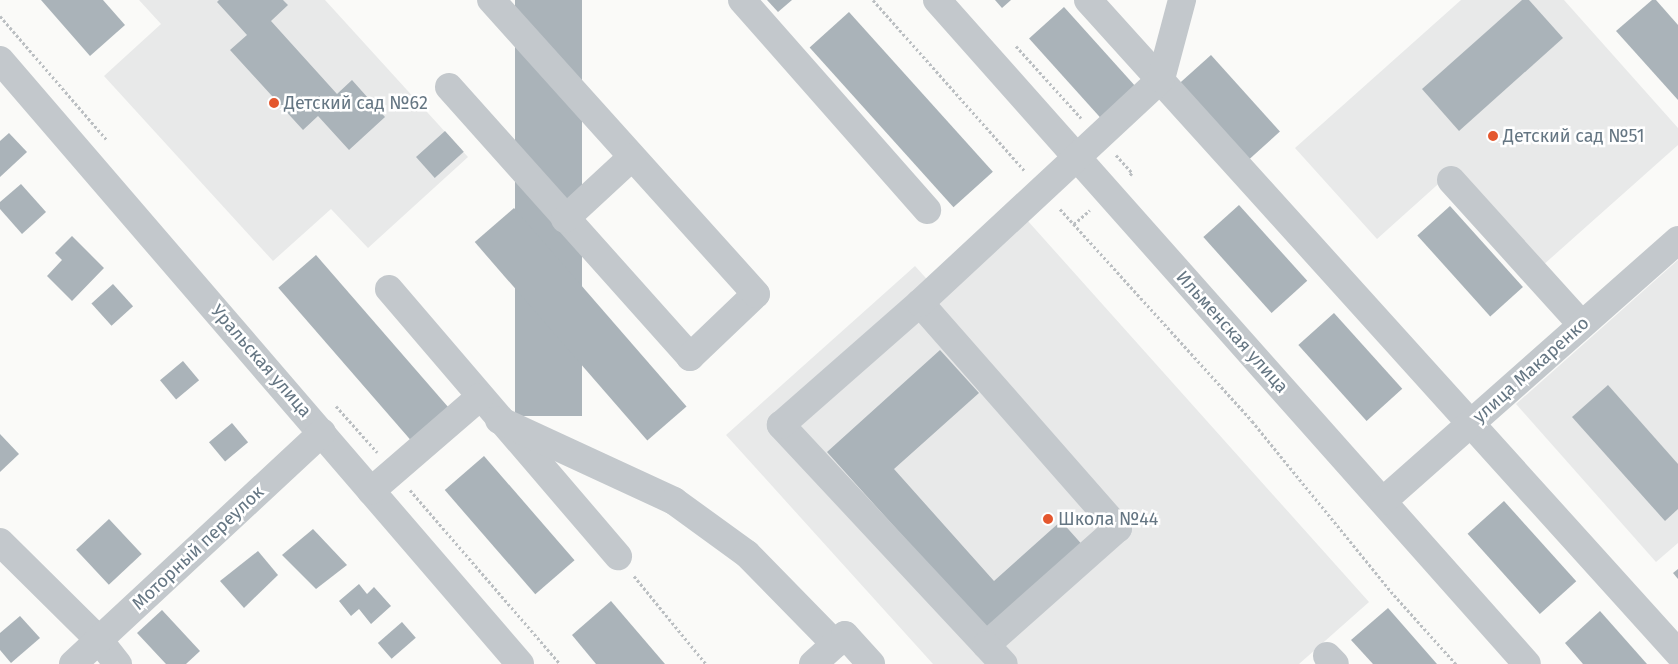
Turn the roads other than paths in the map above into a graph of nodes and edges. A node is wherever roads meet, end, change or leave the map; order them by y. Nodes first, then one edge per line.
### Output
1 (491, 0) edge
2 (742, 0) edge
3 (937, 0) edge
4 (1088, 0) edge
5 (1182, 0) edge
6 (0, 60) edge
7 (1161, 79) junction
8 (449, 87) dead end
9 (632, 156) junction
10 (1076, 159) junction
11 (1451, 180) dead end
12 (927, 210) dead end
13 (565, 220) junction
14 (1678, 240) edge
15 (389, 289) dead end
16 (920, 303) junction
17 (1582, 325) junction
18 (480, 397) junction
19 (500, 420) junction
20 (1472, 422) junction
21 (322, 433) junction
22 (371, 490) junction
23 (1383, 501) junction
24 (0, 542) edge
25 (618, 556) road end
26 (99, 640) junction
27 (835, 644) junction
28 (1678, 653) edge
29 (995, 654) edge
30 (73, 664) edge
31 (118, 664) edge
32 (520, 664) edge
33 (812, 664) edge
34 (871, 664) edge
35 (1527, 664) edge

1 - 9 street
2 - 12 street
3 - 10 street, Ильменская улица
4 - 7 street
5 - 7 street
6 - 21 street, Уральская улица
7 - 10 street
7 - 20 street
8 - 13 street
9 - 13 street
9 - 13 street
10 - 16 street
10 - 23 street, Ильменская улица
11 - 17 street
14 - 17 street, улица Макаренко
15 - 18 street
16 - 29 street
16 - 29 street
17 - 20 street, улица Макаренко
18 - 19 street
18 - 22 street
19 - 25 street
19 - 27 street
20 - 23 street, улица Макаренко
20 - 28 street
21 - 22 street, Уральская улица
21 - 26 street, Моторный переулок
22 - 32 street, Уральская улица
23 - 35 street, Ильменская улица
24 - 26 street
26 - 30 street, Моторный переулок
26 - 31 street
27 - 33 street
27 - 34 street

